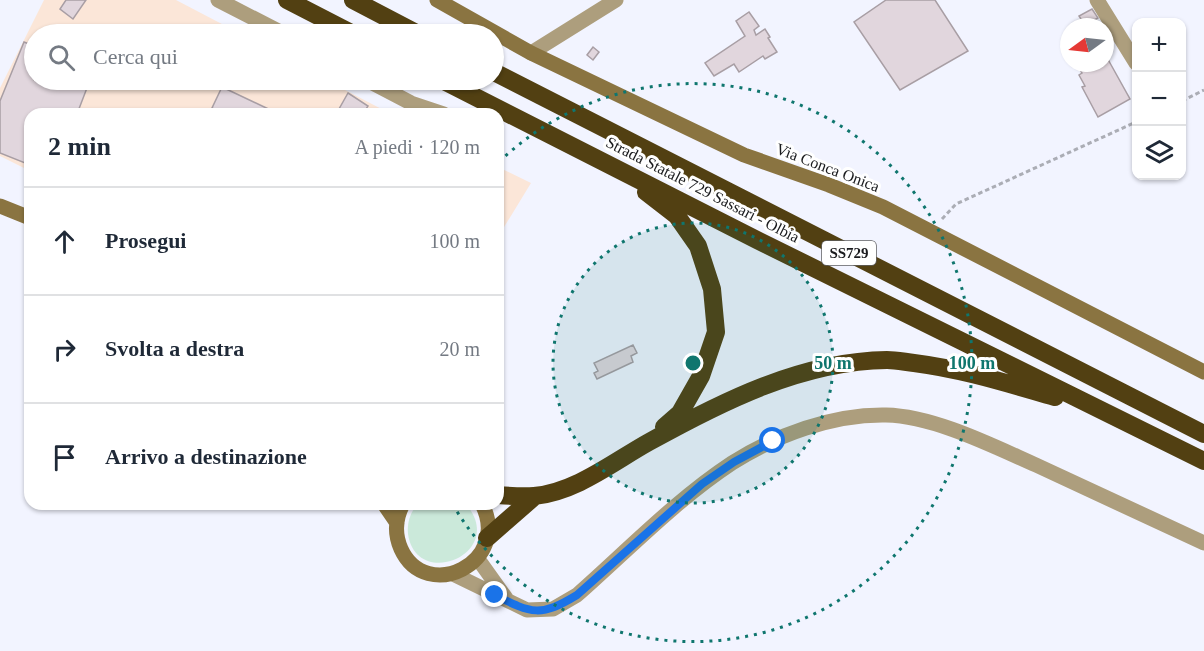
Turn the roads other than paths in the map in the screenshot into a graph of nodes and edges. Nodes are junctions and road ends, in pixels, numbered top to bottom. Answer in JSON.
{"nodes":[{"id":1,"x":218,"y":0,"type":"edge"},
{"id":2,"x":287,"y":0,"type":"edge"},
{"id":3,"x":353,"y":0,"type":"edge"},
{"id":4,"x":437,"y":0,"type":"edge"},
{"id":5,"x":616,"y":0,"type":"edge"},
{"id":6,"x":1097,"y":0,"type":"edge"},
{"id":7,"x":265,"y":24,"type":"edge"},
{"id":8,"x":334,"y":24,"type":"edge"},
{"id":9,"x":399,"y":24,"type":"edge"},
{"id":10,"x":480,"y":24,"type":"edge"},
{"id":11,"x":504,"y":38,"type":"edge"},
{"id":12,"x":531,"y":53,"type":"junction"},
{"id":13,"x":1132,"y":55,"type":"edge"},
{"id":14,"x":504,"y":77,"type":"edge"},
{"id":15,"x":385,"y":90,"type":"edge"},
{"id":16,"x":462,"y":90,"type":"edge"},
{"id":17,"x":424,"y":108,"type":"edge"},
{"id":18,"x":498,"y":108,"type":"edge"},
{"id":19,"x":504,"y":111,"type":"edge"},
{"id":20,"x":609,"y":163,"type":"junction"},
{"id":21,"x":0,"y":206,"type":"edge"},
{"id":22,"x":24,"y":216,"type":"edge"},
{"id":23,"x":1204,"y":372,"type":"edge"},
{"id":24,"x":1095,"y":407,"type":"junction"},
{"id":25,"x":1204,"y":434,"type":"edge"},
{"id":26,"x":648,"y":442,"type":"junction"},
{"id":27,"x":1204,"y":461,"type":"edge"},
{"id":28,"x":504,"y":495,"type":"edge"},
{"id":29,"x":535,"y":496,"type":"junction"},
{"id":30,"x":388,"y":510,"type":"edge"},
{"id":31,"x":400,"y":510,"type":"edge"},
{"id":32,"x":484,"y":510,"type":"edge"},
{"id":33,"x":396,"y":524,"type":"junction"},
{"id":34,"x":487,"y":538,"type":"junction"},
{"id":35,"x":1204,"y":543,"type":"edge"},
{"id":36,"x":478,"y":559,"type":"junction"},
{"id":37,"x":453,"y":574,"type":"junction"},
{"id":38,"x":510,"y":603,"type":"junction"}],
"edges":[{"from":1,"to":7,"type":"street"},
{"from":2,"to":8,"type":"highway"},
{"from":3,"to":9,"type":"highway"},
{"from":4,"to":10,"type":"street","name":"Via Conca Onica"},
{"from":5,"to":12,"type":"street"},
{"from":6,"to":13,"type":"street"},
{"from":11,"to":12,"type":"street","name":"Via Conca Onica"},
{"from":12,"to":23,"type":"street","name":"Via Conca Onica"},
{"from":14,"to":25,"type":"highway","name":"Strada Statale 729 Sassari - Olbia","number":"SS729"},
{"from":15,"to":17,"type":"street"},
{"from":16,"to":18,"type":"highway","name":"Strada Statale 729 Sassari - Olbia","number":"SS729"},
{"from":19,"to":20,"type":"highway","name":"Strada Statale 729 Sassari - Olbia","number":"SS729"},
{"from":20,"to":24,"type":"highway","name":"Strada Statale 729 Sassari - Olbia","number":"SS729"},
{"from":20,"to":26,"type":"highway"},
{"from":21,"to":22,"type":"street"},
{"from":24,"to":26,"type":"highway"},
{"from":24,"to":27,"type":"highway","name":"Strada Statale 729 Sassari - Olbia","number":"SS729"},
{"from":26,"to":29,"type":"highway"},
{"from":28,"to":29,"type":"highway"},
{"from":29,"to":34,"type":"highway"},
{"from":30,"to":33,"type":"street"},
{"from":31,"to":33,"type":"street"},
{"from":32,"to":34,"type":"street"},
{"from":33,"to":37,"type":"street"},
{"from":34,"to":36,"type":"street"},
{"from":35,"to":38,"type":"street"},
{"from":36,"to":37,"type":"street"},
{"from":36,"to":38,"type":"street"},
{"from":37,"to":38,"type":"street"}]}
